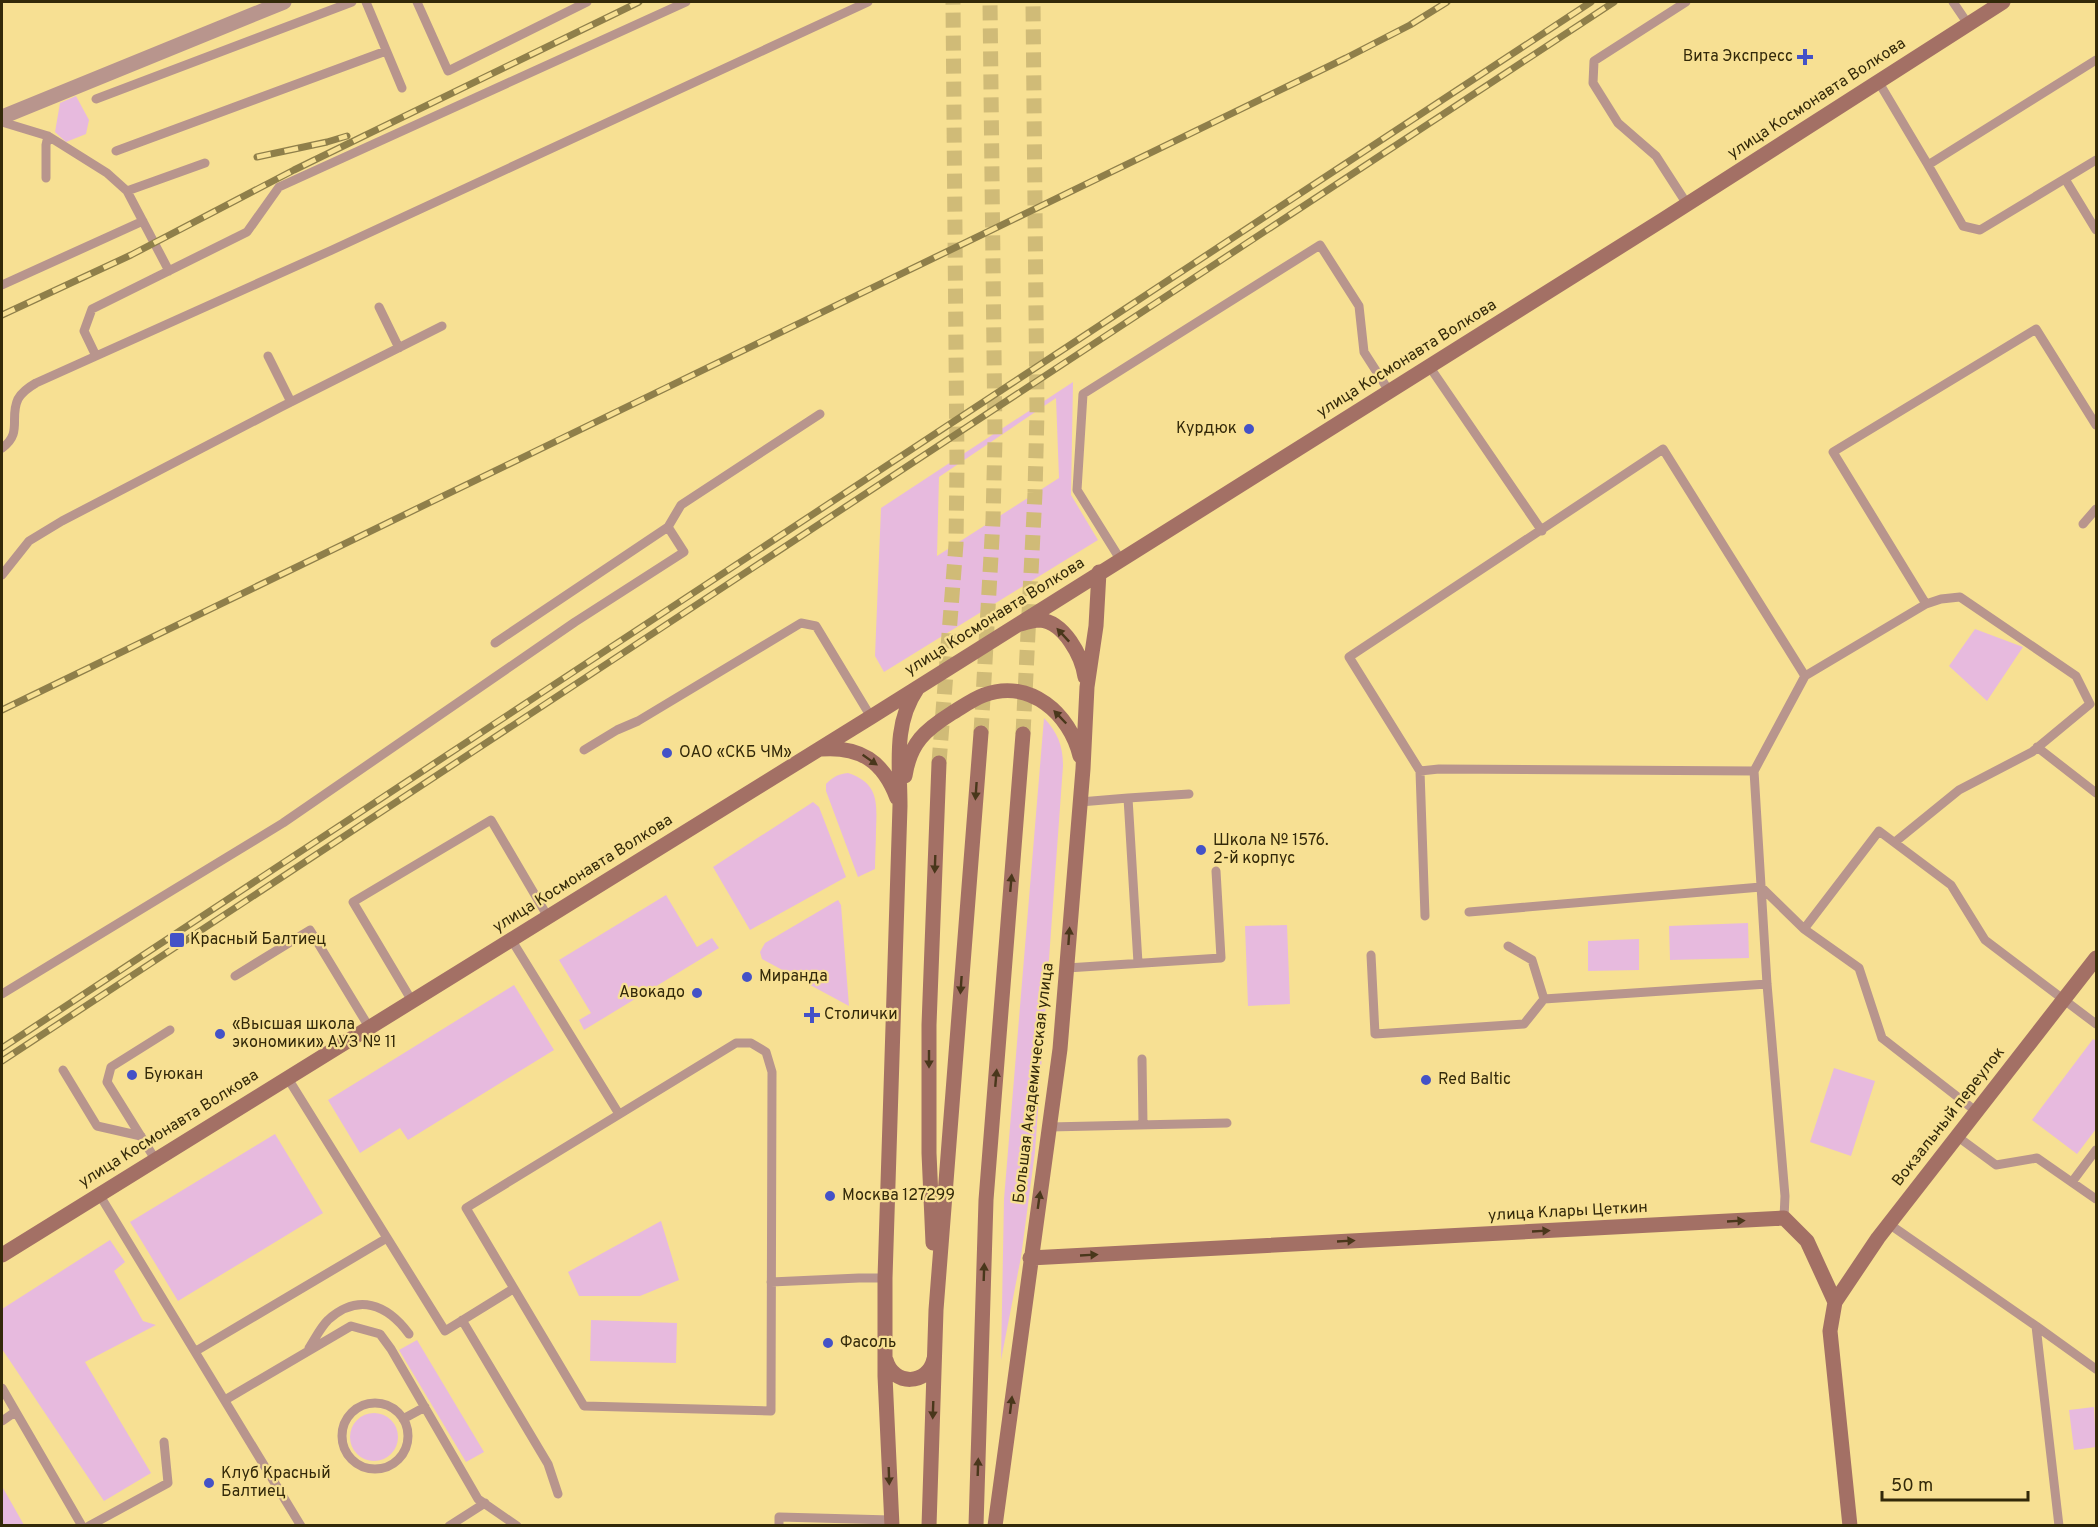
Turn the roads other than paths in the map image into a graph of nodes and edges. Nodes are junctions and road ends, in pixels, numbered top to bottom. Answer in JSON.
{"nodes":[{"id":1,"x":285,"y":2,"type":"edge"},
{"id":2,"x":352,"y":2,"type":"edge"},
{"id":3,"x":366,"y":2,"type":"edge"},
{"id":4,"x":417,"y":2,"type":"edge"},
{"id":5,"x":587,"y":2,"type":"edge"},
{"id":6,"x":686,"y":2,"type":"edge"},
{"id":7,"x":868,"y":2,"type":"edge"},
{"id":8,"x":1686,"y":2,"type":"edge"},
{"id":9,"x":1953,"y":2,"type":"edge"},
{"id":10,"x":1993,"y":4,"type":"edge"},
{"id":11,"x":1968,"y":24,"type":"junction"},
{"id":12,"x":386,"y":51,"type":"junction"},
{"id":13,"x":2097,"y":60,"type":"edge"},
{"id":14,"x":1878,"y":81,"type":"junction"},
{"id":15,"x":402,"y":88,"type":"dead end"},
{"id":16,"x":96,"y":99,"type":"dead end"},
{"id":17,"x":2,"y":119,"type":"edge"},
{"id":18,"x":48,"y":136,"type":"junction"},
{"id":19,"x":116,"y":151,"type":"dead end"},
{"id":20,"x":2097,"y":160,"type":"edge"},
{"id":21,"x":205,"y":163,"type":"dead end"},
{"id":22,"x":1928,"y":165,"type":"junction"},
{"id":23,"x":46,"y":178,"type":"dead end"},
{"id":24,"x":2065,"y":179,"type":"junction"},
{"id":25,"x":127,"y":191,"type":"junction"},
{"id":26,"x":1687,"y":204,"type":"junction"},
{"id":27,"x":143,"y":220,"type":"junction"},
{"id":28,"x":2097,"y":230,"type":"edge"},
{"id":29,"x":170,"y":271,"type":"junction"},
{"id":30,"x":2,"y":285,"type":"edge"},
{"id":31,"x":379,"y":307,"type":"dead end"},
{"id":32,"x":442,"y":326,"type":"dead end"},
{"id":33,"x":399,"y":348,"type":"junction"},
{"id":34,"x":96,"y":356,"type":"junction"},
{"id":35,"x":268,"y":356,"type":"dead end"},
{"id":36,"x":1429,"y":366,"type":"junction"},
{"id":37,"x":1389,"y":391,"type":"junction"},
{"id":38,"x":291,"y":402,"type":"junction"},
{"id":39,"x":820,"y":414,"type":"dead end"},
{"id":40,"x":2097,"y":425,"type":"edge"},
{"id":41,"x":2,"y":448,"type":"edge"},
{"id":42,"x":2097,"y":509,"type":"edge"},
{"id":43,"x":2083,"y":524,"type":"dead end"},
{"id":44,"x":668,"y":527,"type":"junction"},
{"id":45,"x":1542,"y":531,"type":"junction"},
{"id":46,"x":1120,"y":559,"type":"junction"},
{"id":47,"x":1100,"y":572,"type":"junction"},
{"id":48,"x":2,"y":575,"type":"edge"},
{"id":49,"x":1926,"y":604,"type":"junction"},
{"id":50,"x":1010,"y":628,"type":"junction"},
{"id":51,"x":495,"y":643,"type":"dead end"},
{"id":52,"x":1805,"y":676,"type":"junction"},
{"id":53,"x":919,"y":686,"type":"junction"},
{"id":54,"x":1087,"y":687,"type":"junction"},
{"id":55,"x":871,"y":717,"type":"junction"},
{"id":56,"x":981,"y":733,"type":"tunnel mouth"},
{"id":57,"x":1023,"y":734,"type":"tunnel mouth"},
{"id":58,"x":2037,"y":747,"type":"junction"},
{"id":59,"x":584,"y":750,"type":"dead end"},
{"id":60,"x":817,"y":750,"type":"junction"},
{"id":61,"x":939,"y":763,"type":"tunnel mouth"},
{"id":62,"x":1083,"y":769,"type":"junction"},
{"id":63,"x":1420,"y":771,"type":"junction"},
{"id":64,"x":1754,"y":771,"type":"junction"},
{"id":65,"x":2097,"y":793,"type":"edge"},
{"id":66,"x":1189,"y":794,"type":"dead end"},
{"id":67,"x":1128,"y":798,"type":"junction"},
{"id":68,"x":1080,"y":802,"type":"junction"},
{"id":69,"x":900,"y":806,"type":"junction"},
{"id":70,"x":1895,"y":842,"type":"junction"},
{"id":71,"x":1216,"y":871,"type":"dead end"},
{"id":72,"x":1761,"y":886,"type":"junction"},
{"id":73,"x":1469,"y":912,"type":"dead end"},
{"id":74,"x":1425,"y":916,"type":"dead end"},
{"id":75,"x":548,"y":917,"type":"junction"},
{"id":76,"x":1804,"y":929,"type":"junction"},
{"id":77,"x":511,"y":939,"type":"junction"},
{"id":78,"x":1508,"y":946,"type":"dead end"},
{"id":79,"x":1371,"y":955,"type":"dead end"},
{"id":80,"x":2097,"y":958,"type":"edge"},
{"id":81,"x":1138,"y":963,"type":"junction"},
{"id":82,"x":1067,"y":968,"type":"junction"},
{"id":83,"x":235,"y":976,"type":"dead end"},
{"id":84,"x":1767,"y":984,"type":"junction"},
{"id":85,"x":2,"y":994,"type":"edge"},
{"id":86,"x":1544,"y":999,"type":"junction"},
{"id":87,"x":2064,"y":999,"type":"junction"},
{"id":88,"x":412,"y":1001,"type":"junction"},
{"id":89,"x":2097,"y":1024,"type":"edge"},
{"id":90,"x":369,"y":1027,"type":"junction"},
{"id":91,"x":170,"y":1030,"type":"dead end"},
{"id":92,"x":1142,"y":1059,"type":"dead end"},
{"id":93,"x":63,"y":1070,"type":"dead end"},
{"id":94,"x":287,"y":1077,"type":"junction"},
{"id":95,"x":1977,"y":1112,"type":"junction"},
{"id":96,"x":619,"y":1114,"type":"junction"},
{"id":97,"x":1227,"y":1122,"type":"dead end"},
{"id":98,"x":1143,"y":1124,"type":"junction"},
{"id":99,"x":1049,"y":1126,"type":"junction"},
{"id":100,"x":141,"y":1136,"type":"junction"},
{"id":101,"x":1958,"y":1137,"type":"junction"},
{"id":102,"x":2097,"y":1150,"type":"edge"},
{"id":103,"x":155,"y":1159,"type":"junction"},
{"id":104,"x":2072,"y":1182,"type":"junction"},
{"id":105,"x":99,"y":1194,"type":"junction"},
{"id":106,"x":2097,"y":1200,"type":"edge"},
{"id":107,"x":1784,"y":1218,"type":"junction"},
{"id":108,"x":1889,"y":1224,"type":"junction"},
{"id":109,"x":387,"y":1238,"type":"junction"},
{"id":110,"x":2,"y":1255,"type":"edge"},
{"id":111,"x":1030,"y":1257,"type":"junction"},
{"id":112,"x":885,"y":1278,"type":"junction"},
{"id":113,"x":771,"y":1282,"type":"junction"},
{"id":114,"x":513,"y":1289,"type":"junction"},
{"id":115,"x":1835,"y":1302,"type":"junction"},
{"id":116,"x":936,"y":1310,"type":"junction"},
{"id":117,"x":462,"y":1320,"type":"junction"},
{"id":118,"x":2036,"y":1326,"type":"junction"},
{"id":119,"x":409,"y":1334,"type":"dead end"},
{"id":120,"x":308,"y":1350,"type":"junction"},
{"id":121,"x":196,"y":1351,"type":"junction"},
{"id":122,"x":885,"y":1355,"type":"junction"},
{"id":123,"x":935,"y":1356,"type":"junction"},
{"id":124,"x":2097,"y":1369,"type":"edge"},
{"id":125,"x":2,"y":1388,"type":"edge"},
{"id":126,"x":225,"y":1400,"type":"junction"},
{"id":127,"x":425,"y":1407,"type":"junction"},
{"id":128,"x":15,"y":1412,"type":"junction"},
{"id":129,"x":403,"y":1419,"type":"junction"},
{"id":130,"x":2,"y":1421,"type":"edge"},
{"id":131,"x":164,"y":1442,"type":"dead end"},
{"id":132,"x":558,"y":1494,"type":"dead end"},
{"id":133,"x":485,"y":1503,"type":"junction"},
{"id":134,"x":892,"y":1523,"type":"edge"},
{"id":135,"x":82,"y":1526,"type":"edge"},
{"id":136,"x":89,"y":1526,"type":"edge"},
{"id":137,"x":301,"y":1526,"type":"edge"},
{"id":138,"x":449,"y":1526,"type":"edge"},
{"id":139,"x":517,"y":1526,"type":"edge"},
{"id":140,"x":779,"y":1526,"type":"edge"},
{"id":141,"x":929,"y":1526,"type":"edge"},
{"id":142,"x":976,"y":1526,"type":"edge"},
{"id":143,"x":995,"y":1526,"type":"edge"},
{"id":144,"x":1850,"y":1526,"type":"edge"},
{"id":145,"x":2060,"y":1526,"type":"edge"}],
"edges":[{"from":1,"to":17,"type":"street"},
{"from":2,"to":16,"type":"lane"},
{"from":3,"to":12,"type":"lane"},
{"from":4,"to":5,"type":"lane"},
{"from":6,"to":29,"type":"lane"},
{"from":7,"to":34,"type":"lane"},
{"from":8,"to":26,"type":"lane"},
{"from":9,"to":11,"type":"lane"},
{"from":10,"to":11,"type":"main road","name":"улица Космонавта Волкова"},
{"from":11,"to":14,"type":"main road","name":"улица Космонавта Волкова"},
{"from":12,"to":15,"type":"lane"},
{"from":12,"to":19,"type":"lane"},
{"from":13,"to":22,"type":"lane"},
{"from":14,"to":22,"type":"lane"},
{"from":14,"to":26,"type":"main road","name":"улица Космонавта Волкова"},
{"from":17,"to":18,"type":"lane"},
{"from":18,"to":23,"type":"lane"},
{"from":18,"to":25,"type":"lane"},
{"from":20,"to":24,"type":"lane"},
{"from":21,"to":25,"type":"lane"},
{"from":22,"to":24,"type":"lane"},
{"from":24,"to":28,"type":"lane"},
{"from":25,"to":27,"type":"lane"},
{"from":26,"to":36,"type":"main road","name":"улица Космонавта Волкова"},
{"from":27,"to":29,"type":"lane"},
{"from":27,"to":30,"type":"lane"},
{"from":29,"to":34,"type":"lane"},
{"from":31,"to":33,"type":"lane"},
{"from":32,"to":33,"type":"lane"},
{"from":33,"to":38,"type":"lane"},
{"from":34,"to":41,"type":"lane"},
{"from":35,"to":38,"type":"lane"},
{"from":36,"to":37,"type":"main road","name":"улица Космонавта Волкова"},
{"from":36,"to":45,"type":"lane"},
{"from":37,"to":46,"type":"main road","name":"улица Космонавта Волкова"},
{"from":37,"to":46,"type":"lane"},
{"from":38,"to":48,"type":"lane"},
{"from":39,"to":44,"type":"lane"},
{"from":40,"to":49,"type":"lane"},
{"from":42,"to":43,"type":"lane"},
{"from":44,"to":51,"type":"lane"},
{"from":44,"to":85,"type":"lane"},
{"from":45,"to":52,"type":"lane"},
{"from":45,"to":63,"type":"lane"},
{"from":46,"to":47,"type":"main road","name":"улица Космонавта Волкова"},
{"from":47,"to":50,"type":"main road","name":"улица Космонавта Волкова"},
{"from":47,"to":54,"type":"main road","name":"Большая Академическая улица"},
{"from":49,"to":52,"type":"lane"},
{"from":49,"to":58,"type":"lane"},
{"from":50,"to":53,"type":"main road","name":"улица Космонавта Волкова"},
{"from":54,"to":50,"type":"main road","one_way":true},
{"from":52,"to":64,"type":"lane"},
{"from":53,"to":55,"type":"main road","name":"улица Космонавта Волкова"},
{"from":53,"to":69,"type":"main road"},
{"from":54,"to":62,"type":"main road","name":"Большая Академическая улица"},
{"from":55,"to":59,"type":"lane"},
{"from":55,"to":60,"type":"main road","name":"улица Космонавта Волкова"},
{"from":56,"to":116,"type":"main road","one_way":true},
{"from":142,"to":57,"type":"main road","one_way":true},
{"from":58,"to":65,"type":"lane"},
{"from":58,"to":70,"type":"lane"},
{"from":60,"to":69,"type":"main road","one_way":true},
{"from":60,"to":75,"type":"main road","name":"улица Космонавта Волкова"},
{"from":61,"to":116,"type":"main road","one_way":true},
{"from":62,"to":68,"type":"main road","name":"Большая Академическая улица"},
{"from":62,"to":69,"type":"main road","one_way":true},
{"from":63,"to":64,"type":"lane"},
{"from":63,"to":74,"type":"lane"},
{"from":64,"to":72,"type":"lane"},
{"from":66,"to":67,"type":"lane"},
{"from":67,"to":68,"type":"lane"},
{"from":67,"to":81,"type":"lane"},
{"from":82,"to":68,"type":"main road","name":"Большая Академическая улица","one_way":true},
{"from":69,"to":112,"type":"main road"},
{"from":70,"to":76,"type":"lane"},
{"from":70,"to":87,"type":"lane"},
{"from":71,"to":81,"type":"lane"},
{"from":72,"to":73,"type":"lane"},
{"from":72,"to":76,"type":"lane"},
{"from":72,"to":84,"type":"lane"},
{"from":75,"to":77,"type":"main road","name":"улица Космонавта Волкова"},
{"from":75,"to":88,"type":"lane"},
{"from":76,"to":95,"type":"lane"},
{"from":77,"to":88,"type":"main road","name":"улица Космонавта Волкова"},
{"from":77,"to":96,"type":"lane"},
{"from":78,"to":86,"type":"lane"},
{"from":79,"to":86,"type":"lane"},
{"from":80,"to":87,"type":"main road","name":"Вокзальный переулок"},
{"from":81,"to":82,"type":"lane"},
{"from":82,"to":99,"type":"main road","name":"Большая Академическая улица"},
{"from":83,"to":90,"type":"lane"},
{"from":84,"to":86,"type":"lane"},
{"from":84,"to":107,"type":"lane"},
{"from":87,"to":89,"type":"lane"},
{"from":87,"to":95,"type":"main road","name":"Вокзальный переулок"},
{"from":88,"to":90,"type":"main road","name":"улица Космонавта Волкова"},
{"from":90,"to":94,"type":"main road","name":"улица Космонавта Волкова"},
{"from":91,"to":100,"type":"lane"},
{"from":92,"to":98,"type":"lane"},
{"from":93,"to":100,"type":"lane"},
{"from":94,"to":103,"type":"main road","name":"улица Космонавта Волкова"},
{"from":94,"to":109,"type":"lane"},
{"from":95,"to":101,"type":"main road","name":"Вокзальный переулок"},
{"from":96,"to":113,"type":"lane"},
{"from":96,"to":114,"type":"lane"},
{"from":97,"to":98,"type":"lane"},
{"from":98,"to":99,"type":"lane"},
{"from":111,"to":99,"type":"main road","name":"Большая Академическая улица","one_way":true},
{"from":100,"to":103,"type":"lane"},
{"from":101,"to":104,"type":"lane"},
{"from":101,"to":108,"type":"main road","name":"Вокзальный переулок"},
{"from":102,"to":104,"type":"lane"},
{"from":103,"to":105,"type":"main road","name":"улица Космонавта Волкова"},
{"from":104,"to":106,"type":"lane"},
{"from":105,"to":110,"type":"main road","name":"улица Космонавта Волкова"},
{"from":105,"to":121,"type":"lane"},
{"from":111,"to":107,"type":"main road","name":"улица Клары Цеткин","one_way":true},
{"from":107,"to":115,"type":"main road"},
{"from":108,"to":115,"type":"main road","name":"Вокзальный переулок"},
{"from":108,"to":118,"type":"lane"},
{"from":109,"to":117,"type":"lane"},
{"from":109,"to":121,"type":"lane"},
{"from":143,"to":111,"type":"main road","name":"Большая Академическая улица","one_way":true},
{"from":112,"to":113,"type":"lane"},
{"from":112,"to":122,"type":"main road"},
{"from":113,"to":114,"type":"lane"},
{"from":114,"to":117,"type":"lane"},
{"from":115,"to":144,"type":"main road"},
{"from":116,"to":123,"type":"main road"},
{"from":117,"to":132,"type":"lane"},
{"from":118,"to":124,"type":"lane"},
{"from":118,"to":145,"type":"lane"},
{"from":119,"to":120,"type":"lane"},
{"from":120,"to":126,"type":"lane"},
{"from":120,"to":127,"type":"lane"},
{"from":121,"to":126,"type":"lane"},
{"from":122,"to":123,"type":"main road"},
{"from":122,"to":134,"type":"main road","one_way":true},
{"from":123,"to":141,"type":"main road","one_way":true},
{"from":125,"to":128,"type":"lane"},
{"from":126,"to":137,"type":"lane"},
{"from":127,"to":129,"type":"lane"},
{"from":127,"to":133,"type":"lane"},
{"from":128,"to":130,"type":"lane"},
{"from":128,"to":135,"type":"lane"},
{"from":129,"to":129,"type":"lane"},
{"from":131,"to":136,"type":"lane"},
{"from":133,"to":138,"type":"lane"},
{"from":133,"to":139,"type":"lane"},
{"from":134,"to":140,"type":"lane"}]}
